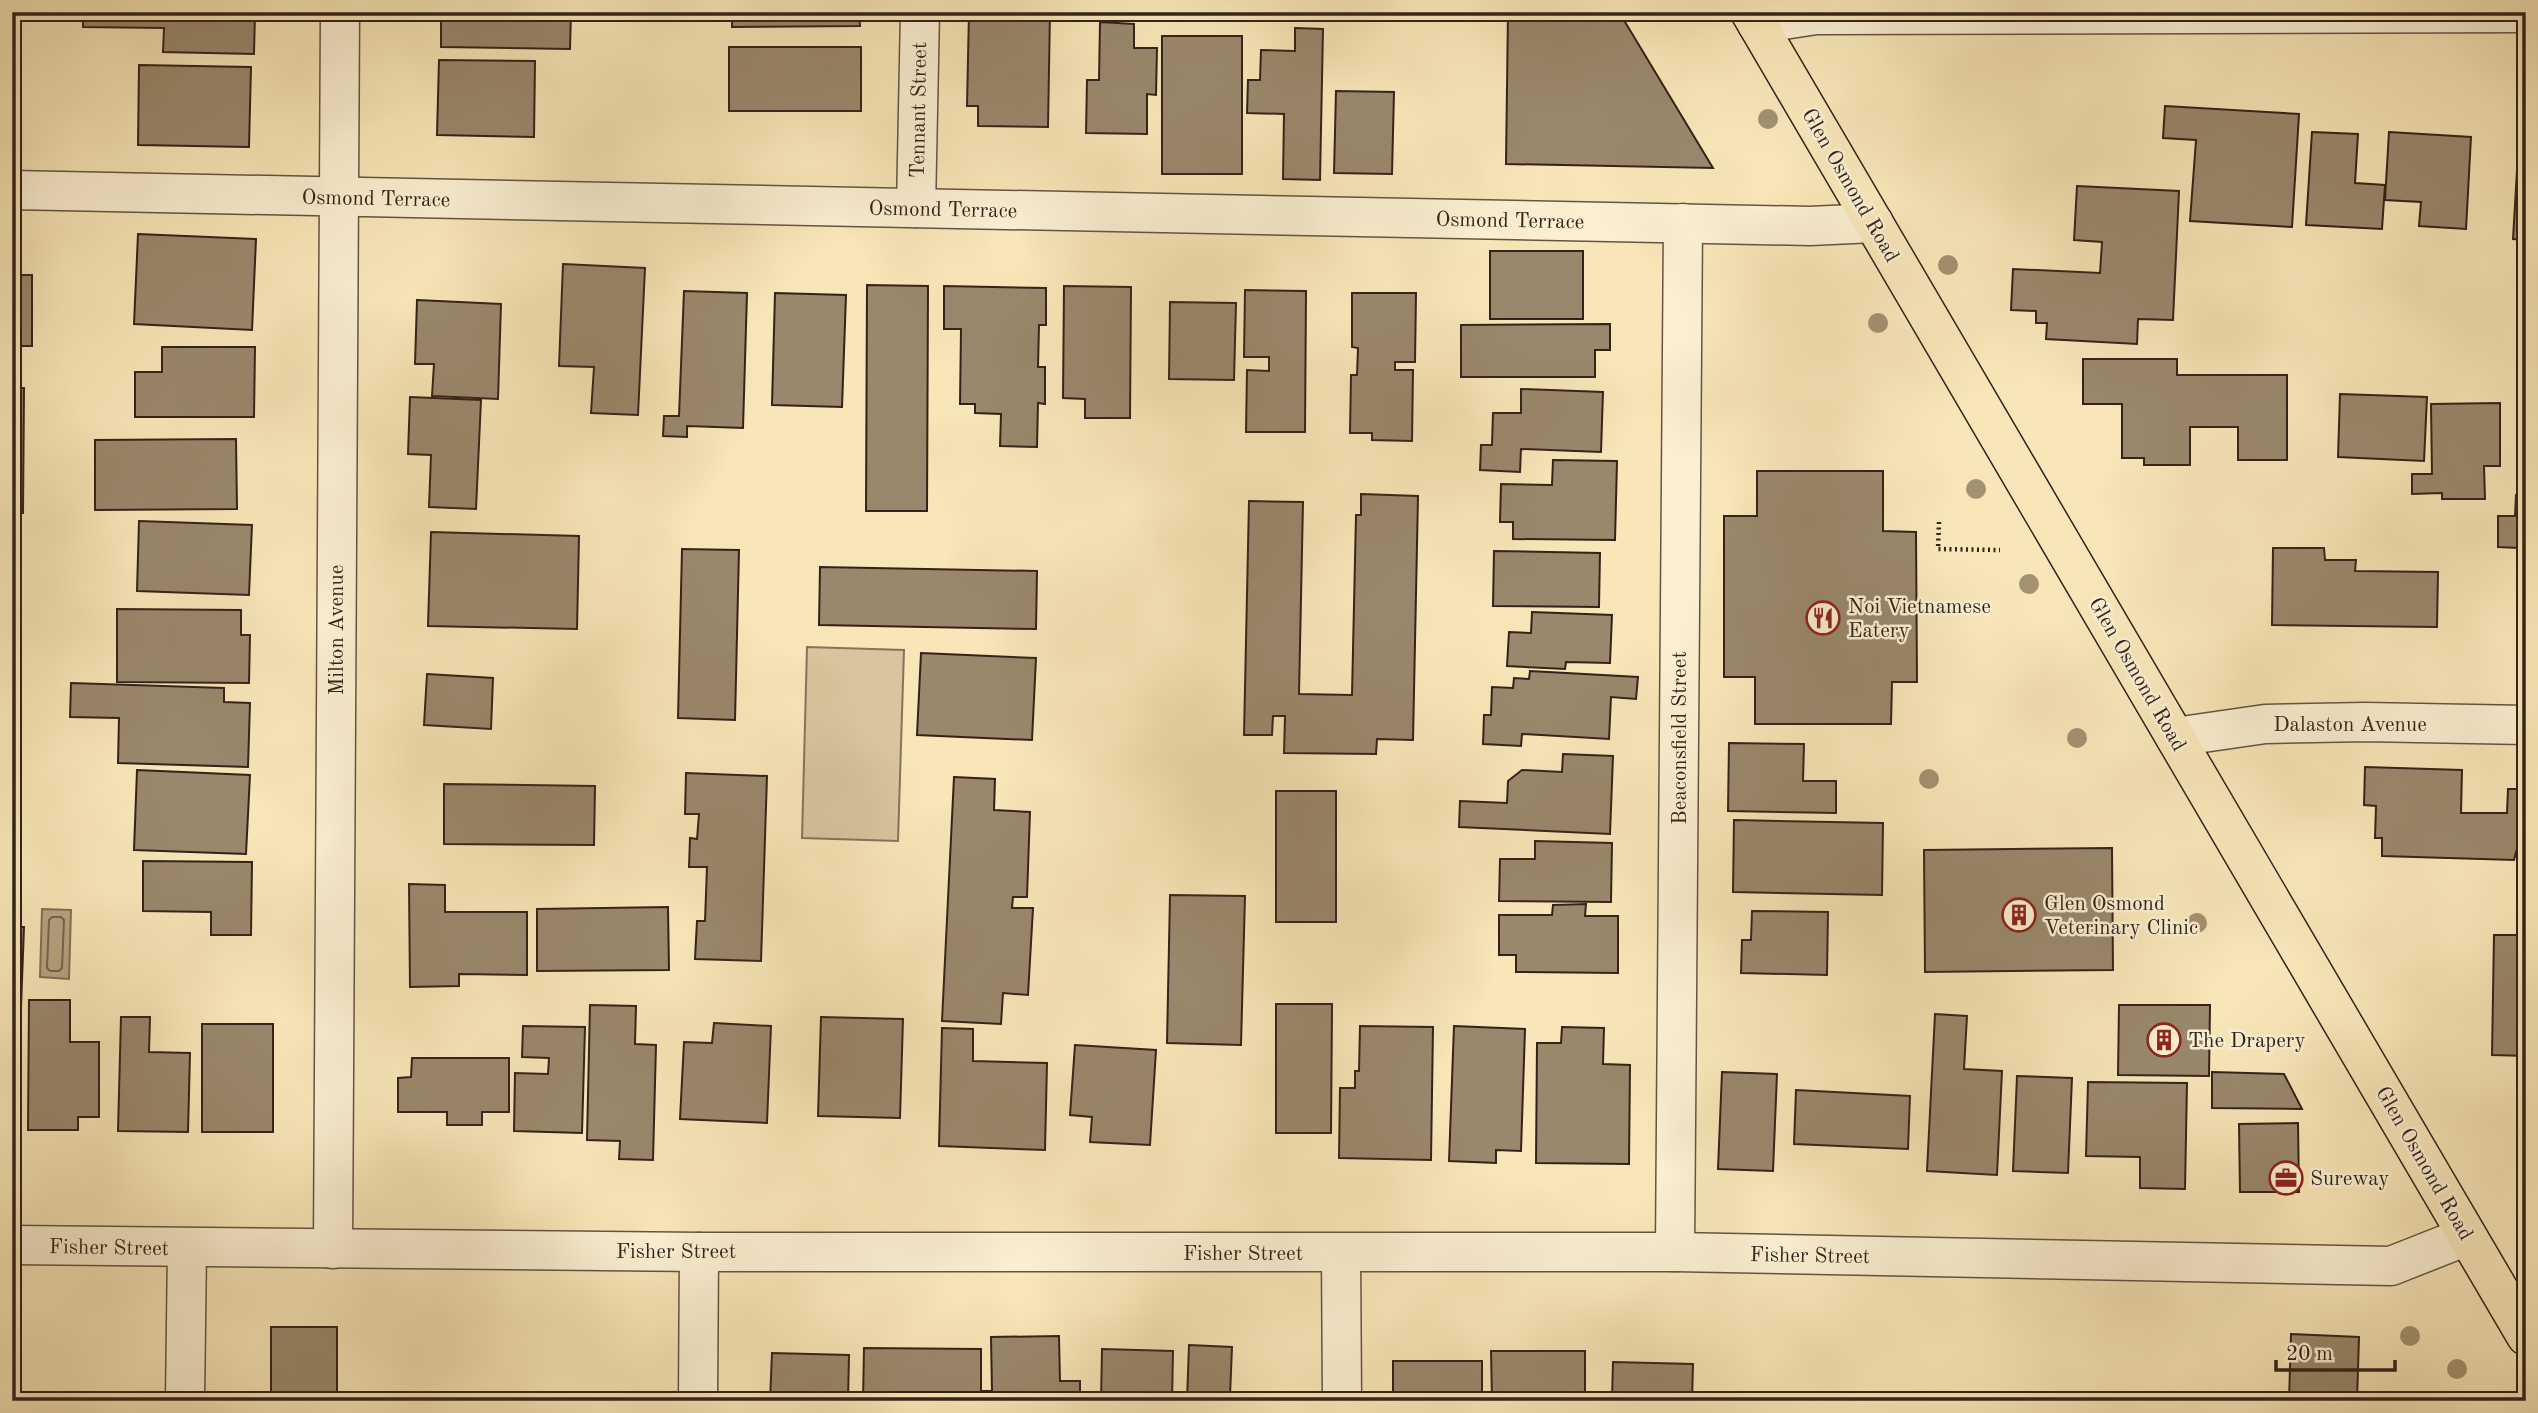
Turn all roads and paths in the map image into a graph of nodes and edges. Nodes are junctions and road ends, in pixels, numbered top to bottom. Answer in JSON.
{"nodes":[{"id":1,"x":340,"y":12,"type":"edge"},
{"id":2,"x":920,"y":12,"type":"edge"},
{"id":3,"x":2526,"y":13,"type":"edge"},
{"id":4,"x":1754,"y":18,"type":"edge"},
{"id":5,"x":12,"y":190,"type":"edge"},
{"id":6,"x":338,"y":198,"type":"junction"},
{"id":7,"x":916,"y":208,"type":"junction"},
{"id":8,"x":1683,"y":223,"type":"junction"},
{"id":9,"x":1874,"y":223,"type":"junction"},
{"id":10,"x":1939,"y":522,"type":"dead end"},
{"id":11,"x":2000,"y":550,"type":"dead end"},
{"id":12,"x":2526,"y":725,"type":"edge"},
{"id":13,"x":2175,"y":737,"type":"junction"},
{"id":14,"x":2467,"y":1236,"type":"junction"},
{"id":15,"x":12,"y":1245,"type":"edge"},
{"id":16,"x":187,"y":1248,"type":"junction"},
{"id":17,"x":333,"y":1248,"type":"junction"},
{"id":18,"x":699,"y":1252,"type":"junction"},
{"id":19,"x":1675,"y":1252,"type":"junction"},
{"id":20,"x":1342,"y":1253,"type":"junction"},
{"id":21,"x":2526,"y":1336,"type":"edge"},
{"id":22,"x":185,"y":1401,"type":"edge"},
{"id":23,"x":698,"y":1401,"type":"edge"},
{"id":24,"x":1342,"y":1401,"type":"edge"}],
"edges":[{"from":1,"to":6,"type":"street","name":"Milton Avenue"},
{"from":2,"to":7,"type":"street","name":"Tennant Street"},
{"from":3,"to":4,"type":"street"},
{"from":4,"to":9,"type":"highway","name":"Glen Osmond Road"},
{"from":5,"to":6,"type":"street","name":"Osmond Terrace"},
{"from":6,"to":7,"type":"street","name":"Osmond Terrace"},
{"from":6,"to":17,"type":"street","name":"Milton Avenue"},
{"from":7,"to":8,"type":"street","name":"Osmond Terrace"},
{"from":8,"to":9,"type":"street","name":"Osmond Terrace"},
{"from":8,"to":19,"type":"street","name":"Beaconsfield Street"},
{"from":9,"to":13,"type":"highway","name":"Glen Osmond Road"},
{"from":10,"to":11,"type":"path"},
{"from":12,"to":13,"type":"street","name":"Dalaston Avenue"},
{"from":13,"to":14,"type":"highway","name":"Glen Osmond Road"},
{"from":14,"to":19,"type":"street","name":"Fisher Street"},
{"from":14,"to":21,"type":"highway","name":"Glen Osmond Road"},
{"from":15,"to":16,"type":"street","name":"Fisher Street"},
{"from":16,"to":17,"type":"street","name":"Fisher Street"},
{"from":16,"to":22,"type":"street"},
{"from":17,"to":18,"type":"street","name":"Fisher Street"},
{"from":18,"to":20,"type":"street","name":"Fisher Street"},
{"from":18,"to":23,"type":"street"},
{"from":19,"to":20,"type":"street","name":"Fisher Street"},
{"from":20,"to":24,"type":"street"}]}
